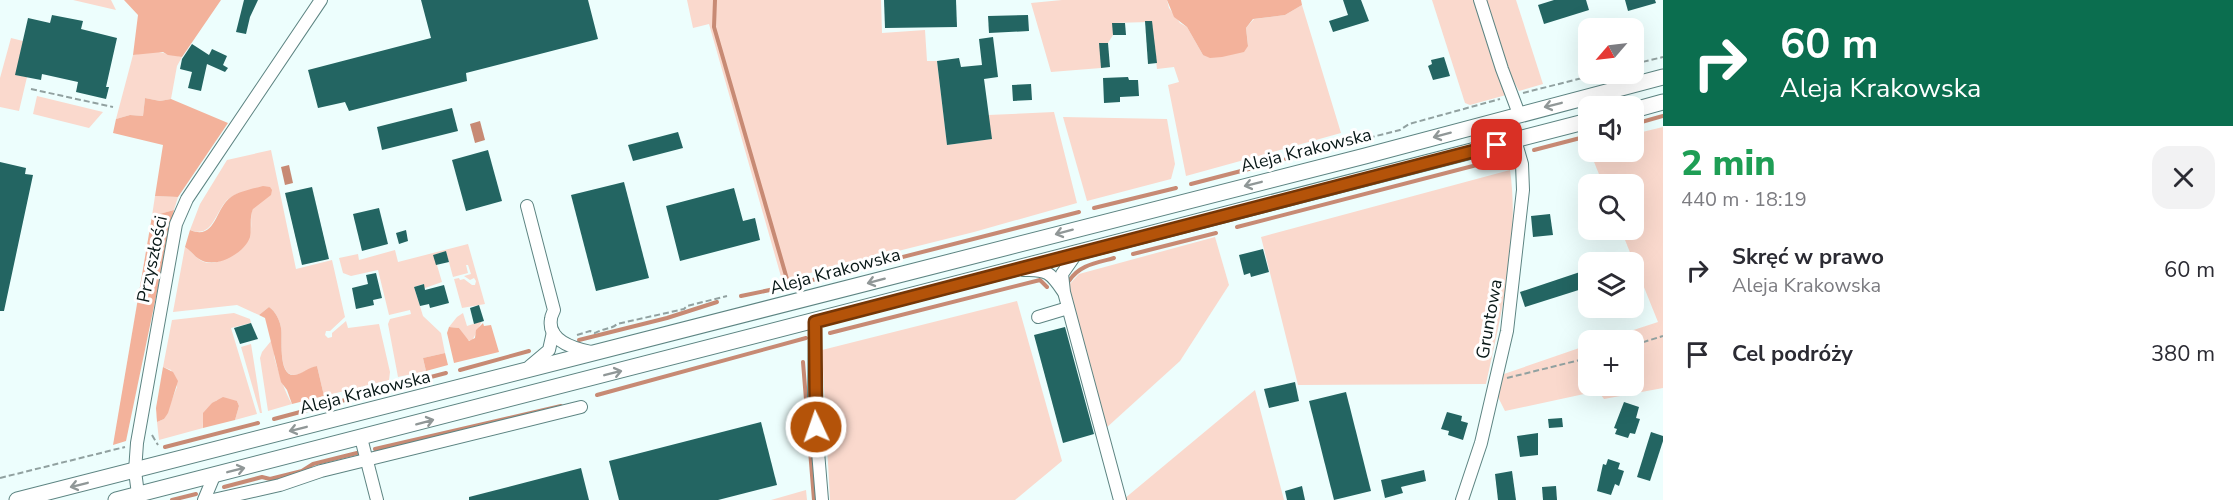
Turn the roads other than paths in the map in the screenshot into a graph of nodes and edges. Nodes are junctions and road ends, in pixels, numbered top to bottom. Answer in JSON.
{"nodes":[{"id":1,"x":321,"y":0,"type":"edge"},
{"id":2,"x":1480,"y":0,"type":"edge"},
{"id":3,"x":1663,"y":78,"type":"edge"},
{"id":4,"x":1663,"y":102,"type":"edge"},
{"id":5,"x":1644,"y":107,"type":"edge"},
{"id":6,"x":1519,"y":114,"type":"junction"},
{"id":7,"x":1578,"y":124,"type":"edge"},
{"id":8,"x":1515,"y":140,"type":"junction"},
{"id":9,"x":527,"y":206,"type":"dead end"},
{"id":10,"x":1076,"y":254,"type":"junction"},
{"id":11,"x":1009,"y":271,"type":"junction"},
{"id":12,"x":1064,"y":292,"type":"junction"},
{"id":13,"x":1068,"y":309,"type":"junction"},
{"id":14,"x":1038,"y":317,"type":"dead end"},
{"id":15,"x":815,"y":322,"type":"junction"},
{"id":16,"x":553,"y":332,"type":"junction"},
{"id":17,"x":595,"y":353,"type":"junction"},
{"id":18,"x":523,"y":371,"type":"junction"},
{"id":19,"x":581,"y":407,"type":"dead end"},
{"id":20,"x":361,"y":438,"type":"junction"},
{"id":21,"x":367,"y":461,"type":"junction"},
{"id":22,"x":135,"y":471,"type":"junction"},
{"id":23,"x":214,"y":476,"type":"junction"},
{"id":24,"x":138,"y":494,"type":"junction"},
{"id":25,"x":17,"y":500,"type":"edge"},
{"id":26,"x":116,"y":500,"type":"edge"},
{"id":27,"x":204,"y":500,"type":"edge"},
{"id":28,"x":213,"y":500,"type":"edge"},
{"id":29,"x":377,"y":500,"type":"edge"},
{"id":30,"x":822,"y":500,"type":"edge"},
{"id":31,"x":1120,"y":500,"type":"edge"},
{"id":32,"x":1462,"y":500,"type":"edge"}],
"edges":[{"from":1,"to":22,"type":"street","name":"Przyszłości"},
{"from":2,"to":6,"type":"street"},
{"from":3,"to":6,"type":"main road","name":"Aleja Krakowska","one_way":true},
{"from":4,"to":5,"type":"main road"},
{"from":6,"to":17,"type":"main road","name":"Aleja Krakowska","one_way":true},
{"from":7,"to":8,"type":"main road"},
{"from":8,"to":10,"type":"main road"},
{"from":8,"to":32,"type":"street","name":"Gruntowa"},
{"from":9,"to":16,"type":"street"},
{"from":10,"to":11,"type":"main road"},
{"from":10,"to":12,"type":"street"},
{"from":11,"to":12,"type":"street"},
{"from":11,"to":15,"type":"main road"},
{"from":12,"to":13,"type":"street"},
{"from":13,"to":14,"type":"street"},
{"from":13,"to":31,"type":"street"},
{"from":20,"to":15,"type":"main road","one_way":true},
{"from":15,"to":30,"type":"street"},
{"from":16,"to":17,"type":"street"},
{"from":16,"to":18,"type":"street"},
{"from":17,"to":18,"type":"main road","name":"Aleja Krakowska"},
{"from":18,"to":22,"type":"main road","name":"Aleja Krakowska","one_way":true},
{"from":19,"to":21,"type":"street"},
{"from":20,"to":21,"type":"street"},
{"from":23,"to":20,"type":"main road","one_way":true},
{"from":21,"to":28,"type":"street"},
{"from":21,"to":29,"type":"street"},
{"from":22,"to":24,"type":"street","name":"Przyszłości"},
{"from":22,"to":25,"type":"main road","name":"Aleja Krakowska","one_way":true},
{"from":23,"to":24,"type":"main road"},
{"from":23,"to":27,"type":"street"},
{"from":24,"to":26,"type":"main road"}]}
